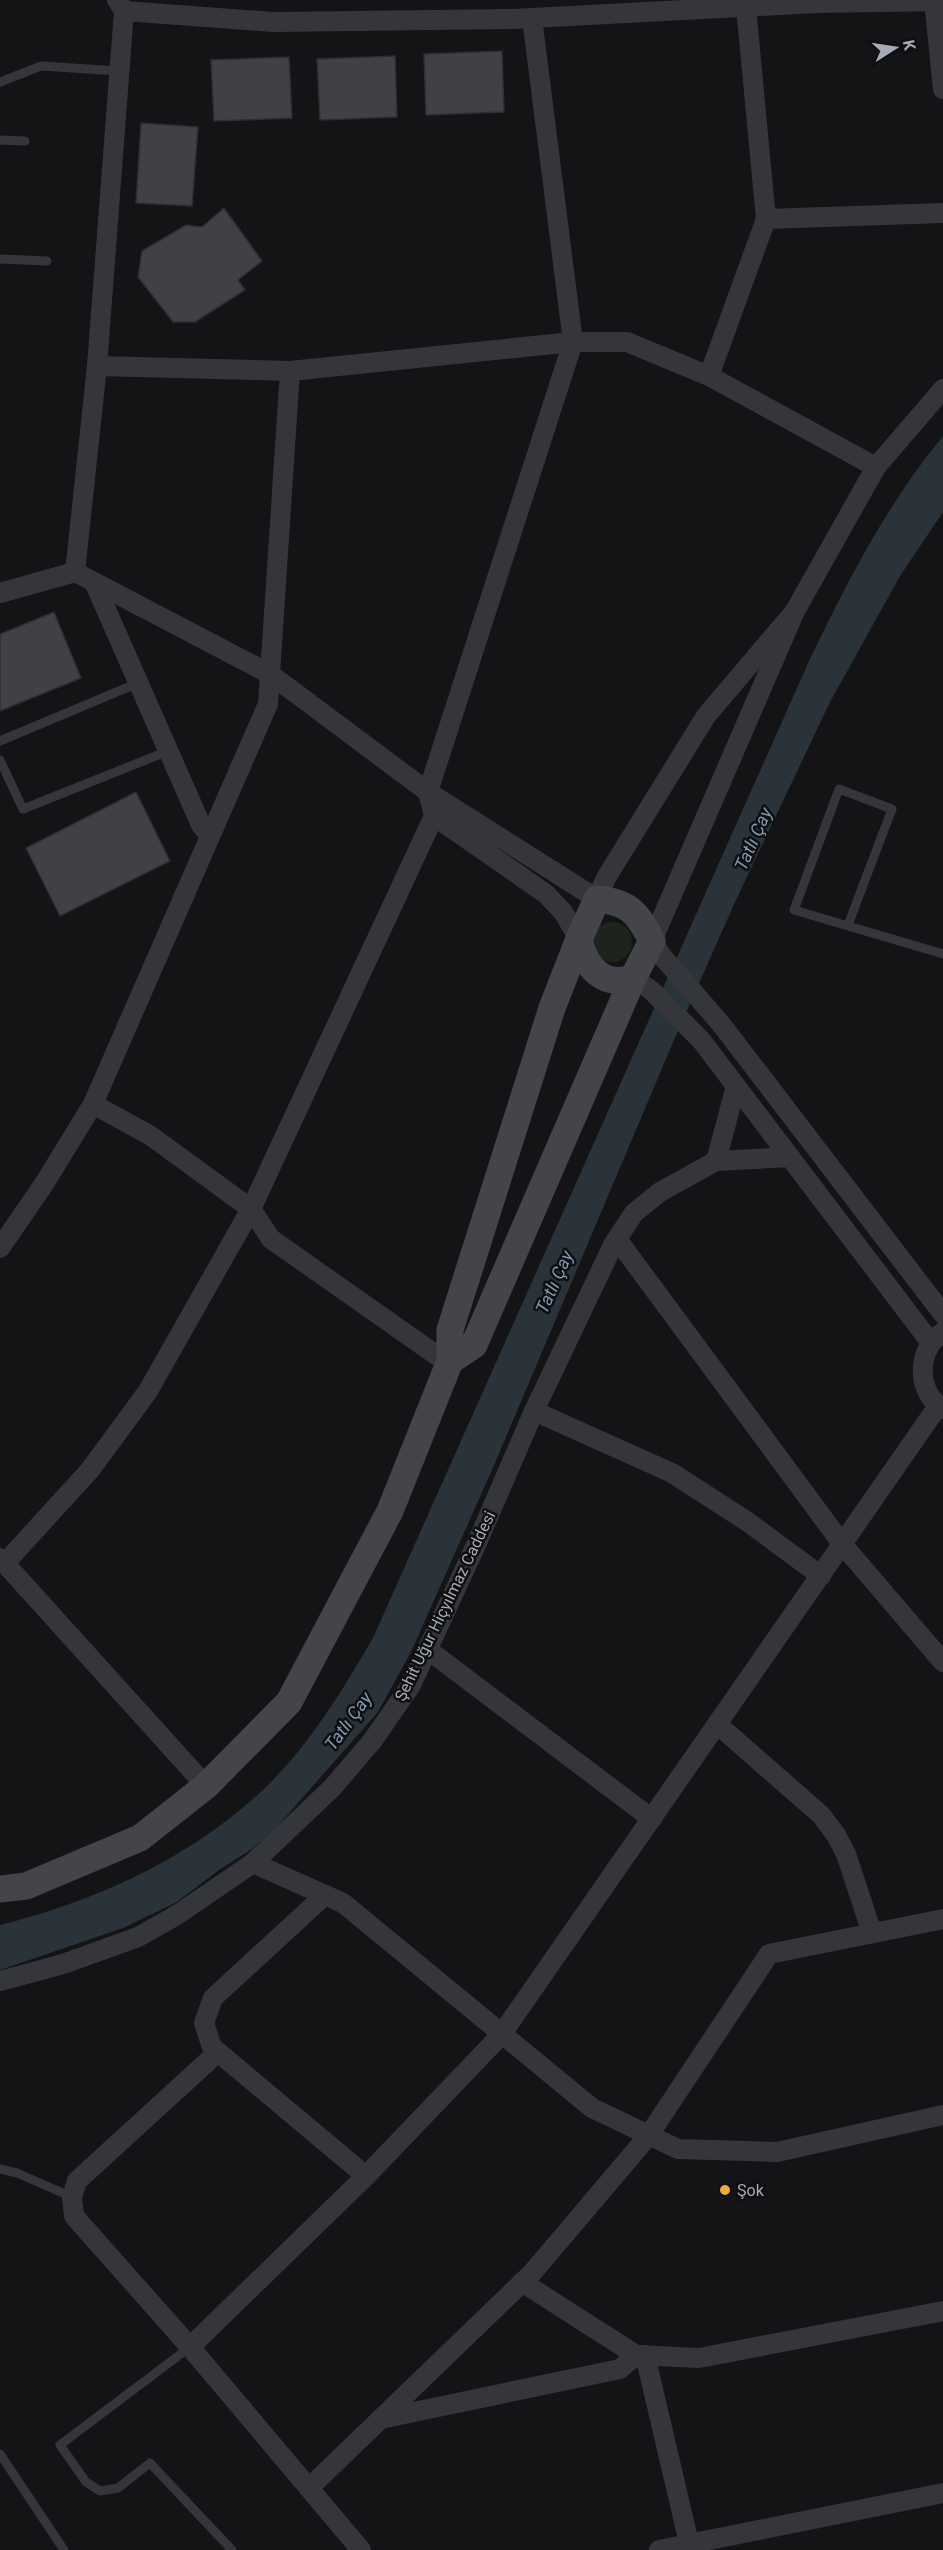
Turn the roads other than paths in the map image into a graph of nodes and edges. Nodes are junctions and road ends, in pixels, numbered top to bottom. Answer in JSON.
{"nodes":[{"id":1,"x":871,"y":1,"type":"edge"},
{"id":2,"x":938,"y":1,"type":"edge"},
{"id":3,"x":721,"y":4,"type":"edge"},
{"id":4,"x":120,"y":5,"type":"edge"},
{"id":5,"x":746,"y":7,"type":"junction"},
{"id":6,"x":565,"y":8,"type":"edge"},
{"id":7,"x":532,"y":18,"type":"junction"},
{"id":8,"x":119,"y":71,"type":"junction"},
{"id":9,"x":0,"y":82,"type":"edge"},
{"id":10,"x":943,"y":89,"type":"edge"},
{"id":11,"x":0,"y":140,"type":"edge"},
{"id":12,"x":25,"y":141,"type":"dead end"},
{"id":13,"x":943,"y":213,"type":"edge"},
{"id":14,"x":766,"y":219,"type":"junction"},
{"id":15,"x":0,"y":259,"type":"edge"},
{"id":16,"x":47,"y":261,"type":"dead end"},
{"id":17,"x":573,"y":342,"type":"junction"},
{"id":18,"x":97,"y":366,"type":"junction"},
{"id":19,"x":290,"y":371,"type":"junction"},
{"id":20,"x":709,"y":376,"type":"junction"},
{"id":21,"x":943,"y":389,"type":"edge"},
{"id":22,"x":876,"y":466,"type":"junction"},
{"id":23,"x":75,"y":572,"type":"junction"},
{"id":24,"x":94,"y":582,"type":"junction"},
{"id":25,"x":0,"y":594,"type":"edge"},
{"id":26,"x":795,"y":611,"type":"junction"},
{"id":27,"x":270,"y":674,"type":"junction"},
{"id":28,"x":138,"y":683,"type":"junction"},
{"id":29,"x":0,"y":741,"type":"edge"},
{"id":30,"x":168,"y":751,"type":"junction"},
{"id":31,"x":0,"y":760,"type":"edge"},
{"id":32,"x":428,"y":792,"type":"junction"},
{"id":33,"x":435,"y":816,"type":"junction"},
{"id":34,"x":210,"y":836,"type":"junction"},
{"id":35,"x":597,"y":899,"type":"junction"},
{"id":36,"x":848,"y":925,"type":"junction"},
{"id":37,"x":579,"y":939,"type":"junction"},
{"id":38,"x":656,"y":948,"type":"junction"},
{"id":39,"x":943,"y":954,"type":"edge"},
{"id":40,"x":639,"y":983,"type":"junction"},
{"id":41,"x":736,"y":1086,"type":"junction"},
{"id":42,"x":93,"y":1104,"type":"junction"},
{"id":43,"x":790,"y":1157,"type":"junction"},
{"id":44,"x":716,"y":1161,"type":"junction"},
{"id":45,"x":251,"y":1209,"type":"junction"},
{"id":46,"x":617,"y":1239,"type":"junction"},
{"id":47,"x":0,"y":1248,"type":"edge"},
{"id":48,"x":943,"y":1314,"type":"edge"},
{"id":49,"x":937,"y":1337,"type":"edge"},
{"id":50,"x":450,"y":1363,"type":"junction"},
{"id":51,"x":940,"y":1408,"type":"edge"},
{"id":52,"x":534,"y":1411,"type":"junction"},
{"id":53,"x":843,"y":1545,"type":"junction"},
{"id":54,"x":2,"y":1561,"type":"edge"},
{"id":55,"x":821,"y":1576,"type":"junction"},
{"id":56,"x":427,"y":1649,"type":"junction"},
{"id":57,"x":943,"y":1662,"type":"edge"},
{"id":58,"x":717,"y":1724,"type":"junction"},
{"id":59,"x":206,"y":1786,"type":"junction"},
{"id":60,"x":651,"y":1819,"type":"junction"},
{"id":61,"x":253,"y":1863,"type":"junction"},
{"id":62,"x":0,"y":1889,"type":"edge"},
{"id":63,"x":325,"y":1895,"type":"junction"},
{"id":64,"x":943,"y":1919,"type":"edge"},
{"id":65,"x":872,"y":1933,"type":"junction"},
{"id":66,"x":0,"y":1981,"type":"edge"},
{"id":67,"x":501,"y":2035,"type":"junction"},
{"id":68,"x":218,"y":2052,"type":"junction"},
{"id":69,"x":943,"y":2115,"type":"edge"},
{"id":70,"x":649,"y":2135,"type":"junction"},
{"id":71,"x":0,"y":2169,"type":"edge"},
{"id":72,"x":366,"y":2176,"type":"junction"},
{"id":73,"x":72,"y":2197,"type":"junction"},
{"id":74,"x":522,"y":2282,"type":"junction"},
{"id":75,"x":943,"y":2311,"type":"edge"},
{"id":76,"x":190,"y":2347,"type":"junction"},
{"id":77,"x":640,"y":2355,"type":"junction"},
{"id":78,"x":380,"y":2420,"type":"junction"},
{"id":79,"x":0,"y":2454,"type":"edge"},
{"id":80,"x":309,"y":2488,"type":"junction"},
{"id":81,"x":943,"y":2493,"type":"edge"},
{"id":82,"x":689,"y":2543,"type":"junction"},
{"id":83,"x":353,"y":2547,"type":"edge"},
{"id":84,"x":64,"y":2550,"type":"edge"},
{"id":85,"x":232,"y":2550,"type":"edge"},
{"id":86,"x":659,"y":2550,"type":"edge"}],
"edges":[{"from":1,"to":2,"type":"street"},
{"from":1,"to":5,"type":"street"},
{"from":2,"to":10,"type":"street"},
{"from":3,"to":5,"type":"street"},
{"from":3,"to":6,"type":"street"},
{"from":4,"to":7,"type":"street"},
{"from":4,"to":8,"type":"street"},
{"from":5,"to":14,"type":"street"},
{"from":6,"to":7,"type":"street"},
{"from":7,"to":17,"type":"street"},
{"from":8,"to":9,"type":"lane"},
{"from":8,"to":18,"type":"street"},
{"from":11,"to":12,"type":"lane"},
{"from":13,"to":14,"type":"street"},
{"from":14,"to":20,"type":"street"},
{"from":15,"to":16,"type":"lane"},
{"from":17,"to":19,"type":"street"},
{"from":17,"to":20,"type":"street"},
{"from":17,"to":32,"type":"street"},
{"from":18,"to":19,"type":"street"},
{"from":18,"to":23,"type":"street"},
{"from":19,"to":27,"type":"street"},
{"from":20,"to":22,"type":"street"},
{"from":21,"to":22,"type":"street"},
{"from":22,"to":26,"type":"street"},
{"from":23,"to":24,"type":"street"},
{"from":23,"to":25,"type":"street"},
{"from":24,"to":27,"type":"street"},
{"from":24,"to":28,"type":"street"},
{"from":26,"to":35,"type":"street"},
{"from":26,"to":38,"type":"street"},
{"from":27,"to":32,"type":"street"},
{"from":27,"to":34,"type":"street"},
{"from":28,"to":29,"type":"lane"},
{"from":28,"to":30,"type":"street"},
{"from":30,"to":31,"type":"lane"},
{"from":30,"to":34,"type":"street"},
{"from":32,"to":33,"type":"street"},
{"from":32,"to":35,"type":"street"},
{"from":33,"to":37,"type":"street"},
{"from":33,"to":45,"type":"street"},
{"from":34,"to":42,"type":"street"},
{"from":35,"to":37,"type":"street"},
{"from":35,"to":38,"type":"street"},
{"from":36,"to":36,"type":"lane"},
{"from":36,"to":39,"type":"lane"},
{"from":37,"to":40,"type":"street"},
{"from":37,"to":50,"type":"street"},
{"from":38,"to":40,"type":"street"},
{"from":38,"to":48,"type":"street"},
{"from":40,"to":41,"type":"street"},
{"from":40,"to":50,"type":"street"},
{"from":41,"to":43,"type":"street"},
{"from":41,"to":44,"type":"street"},
{"from":42,"to":45,"type":"street"},
{"from":42,"to":47,"type":"street"},
{"from":43,"to":44,"type":"street"},
{"from":43,"to":49,"type":"street"},
{"from":44,"to":46,"type":"street","name":"Şehit Uğur Hiçyılmaz Caddesi"},
{"from":45,"to":50,"type":"street"},
{"from":45,"to":54,"type":"street"},
{"from":46,"to":52,"type":"street","name":"Şehit Uğur Hiçyılmaz Caddesi"},
{"from":46,"to":53,"type":"street"},
{"from":49,"to":51,"type":"street"},
{"from":50,"to":59,"type":"street"},
{"from":51,"to":53,"type":"street"},
{"from":52,"to":55,"type":"street"},
{"from":52,"to":56,"type":"street","name":"Şehit Uğur Hiçyılmaz Caddesi"},
{"from":53,"to":55,"type":"street"},
{"from":53,"to":57,"type":"street"},
{"from":54,"to":59,"type":"street"},
{"from":55,"to":58,"type":"street"},
{"from":56,"to":60,"type":"street"},
{"from":56,"to":61,"type":"street","name":"Şehit Uğur Hiçyılmaz Caddesi"},
{"from":58,"to":60,"type":"street"},
{"from":58,"to":65,"type":"street"},
{"from":59,"to":62,"type":"street"},
{"from":60,"to":67,"type":"street"},
{"from":61,"to":63,"type":"street"},
{"from":61,"to":66,"type":"street","name":"Şehit Uğur Hiçyılmaz Caddesi"},
{"from":63,"to":67,"type":"street"},
{"from":63,"to":68,"type":"street"},
{"from":64,"to":65,"type":"street"},
{"from":65,"to":70,"type":"street"},
{"from":67,"to":70,"type":"street"},
{"from":67,"to":72,"type":"street"},
{"from":68,"to":72,"type":"street"},
{"from":68,"to":73,"type":"street"},
{"from":69,"to":70,"type":"street"},
{"from":70,"to":74,"type":"street"},
{"from":71,"to":73,"type":"lane"},
{"from":72,"to":76,"type":"street"},
{"from":73,"to":76,"type":"street"},
{"from":74,"to":77,"type":"street"},
{"from":74,"to":78,"type":"street"},
{"from":75,"to":77,"type":"street"},
{"from":76,"to":80,"type":"street"},
{"from":76,"to":85,"type":"lane"},
{"from":77,"to":78,"type":"street"},
{"from":77,"to":82,"type":"street"},
{"from":78,"to":80,"type":"street"},
{"from":79,"to":84,"type":"lane"},
{"from":80,"to":83,"type":"street"},
{"from":81,"to":82,"type":"street"},
{"from":82,"to":86,"type":"street"}]}
